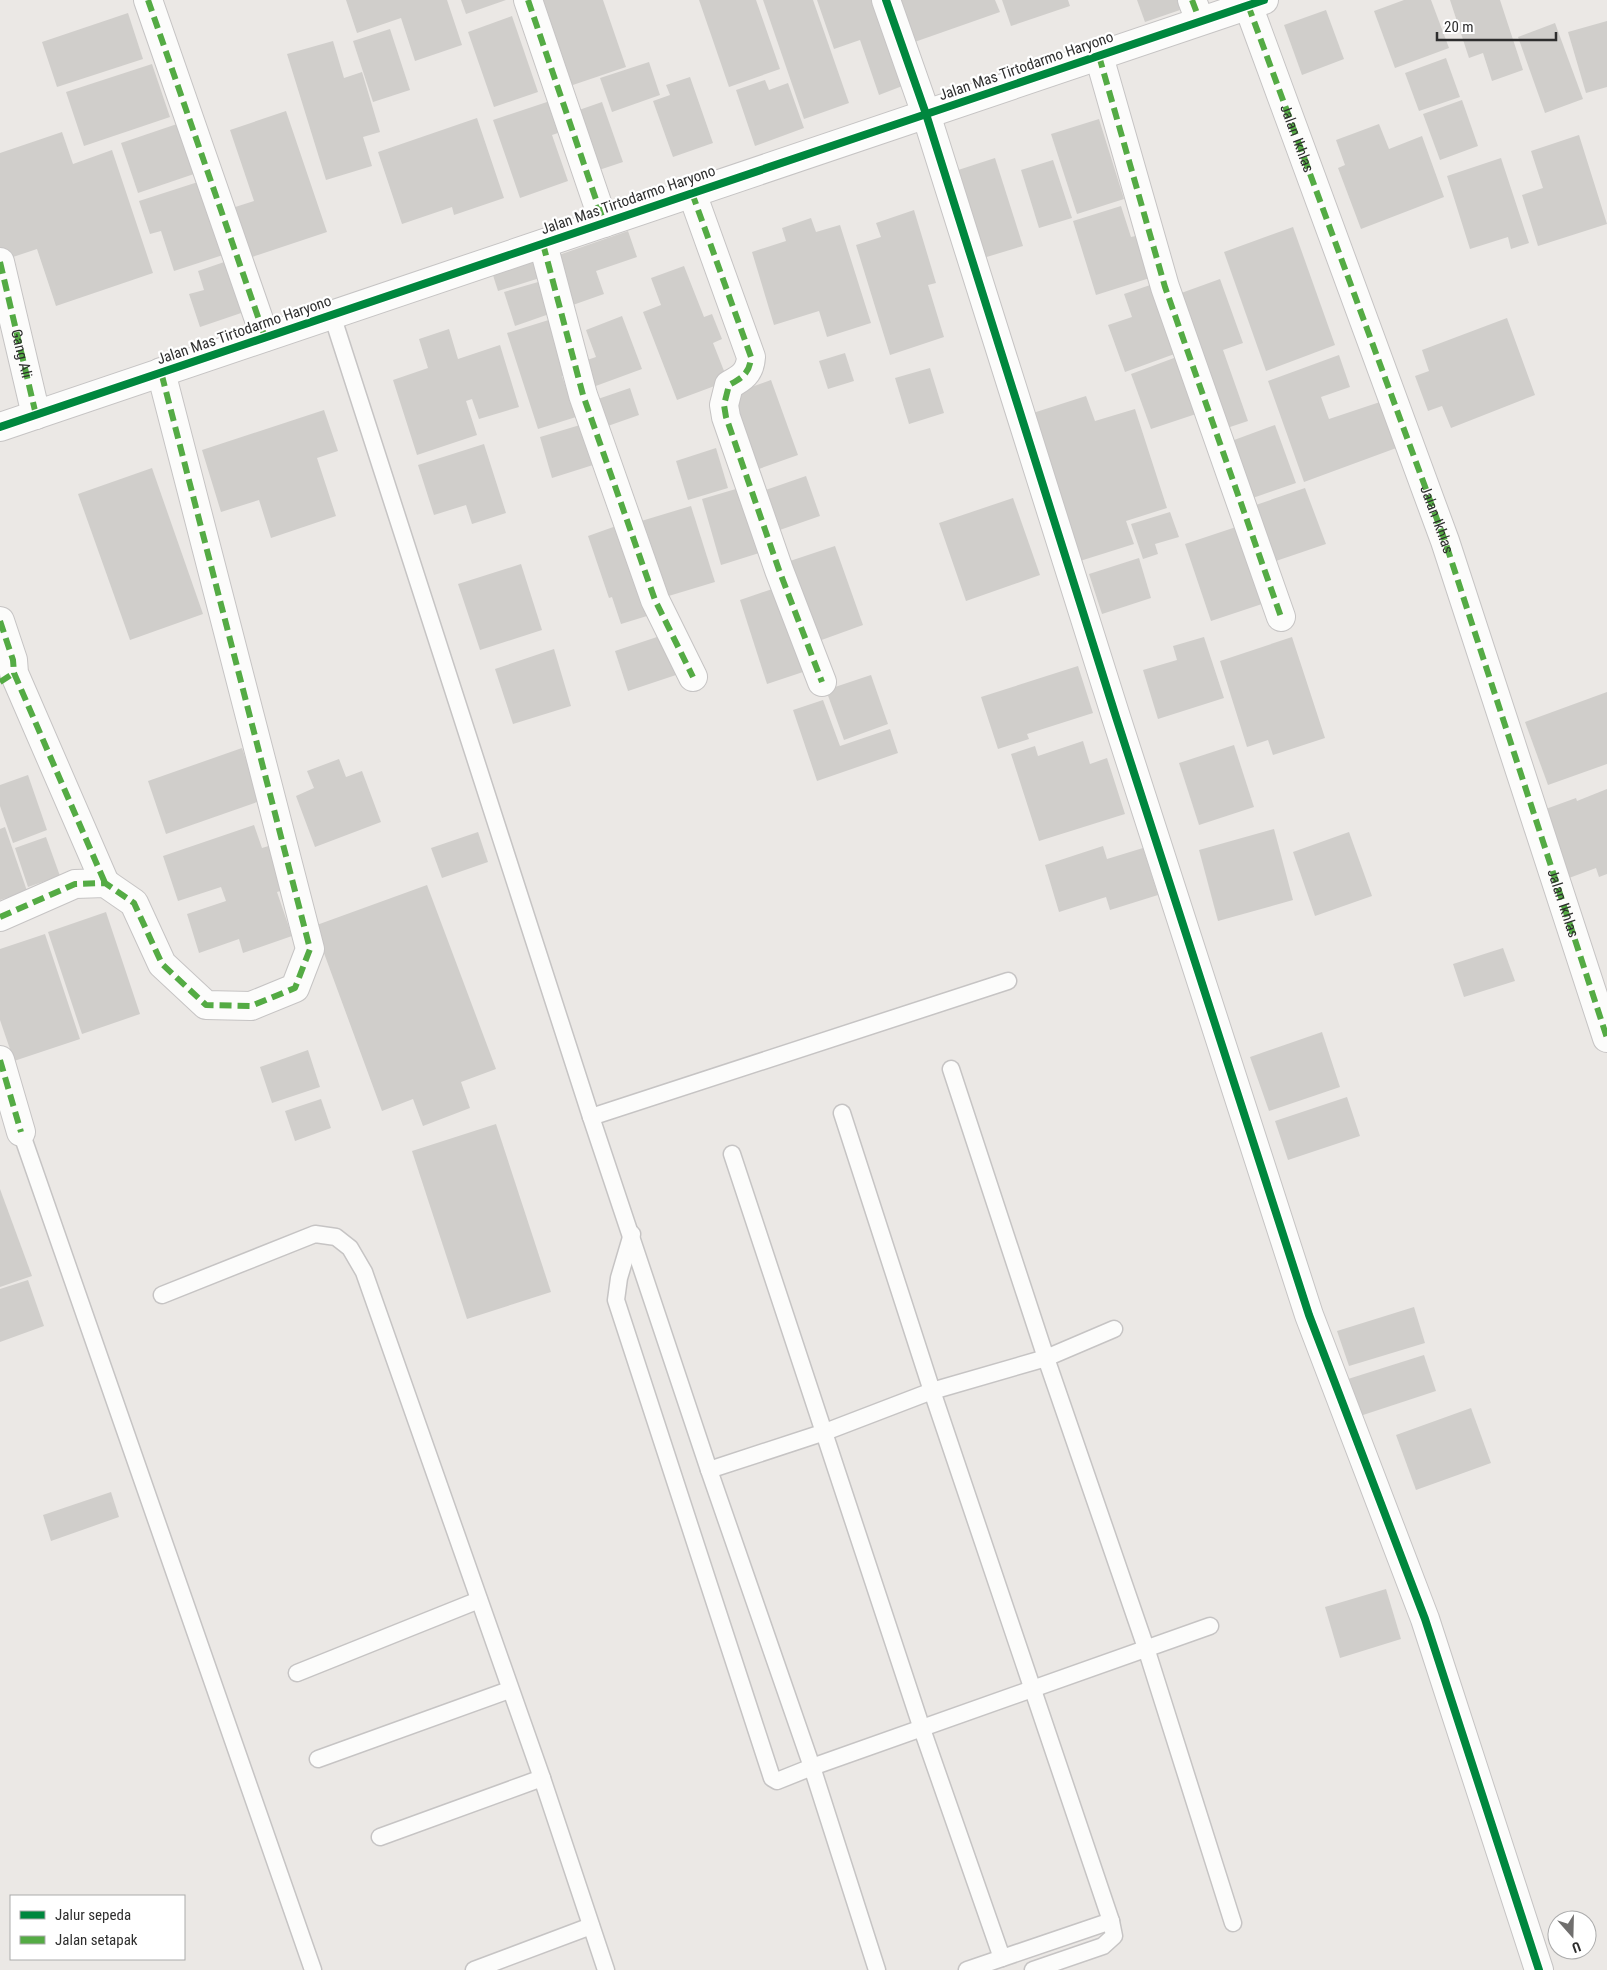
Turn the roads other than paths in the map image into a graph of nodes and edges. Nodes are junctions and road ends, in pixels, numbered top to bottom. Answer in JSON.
{"nodes":[{"id":1,"x":148,"y":0,"type":"edge"},
{"id":2,"x":528,"y":0,"type":"edge"},
{"id":3,"x":886,"y":0,"type":"edge"},
{"id":4,"x":1257,"y":2,"type":"edge"},
{"id":5,"x":1196,"y":11,"type":"edge"},
{"id":6,"x":1099,"y":56,"type":"junction"},
{"id":7,"x":926,"y":114,"type":"junction"},
{"id":8,"x":692,"y":193,"type":"junction"},
{"id":9,"x":604,"y":223,"type":"junction"},
{"id":10,"x":543,"y":244,"type":"junction"},
{"id":11,"x":0,"y":262,"type":"edge"},
{"id":12,"x":332,"y":315,"type":"junction"},
{"id":13,"x":265,"y":337,"type":"junction"},
{"id":14,"x":162,"y":372,"type":"junction"},
{"id":15,"x":36,"y":415,"type":"junction"},
{"id":16,"x":0,"y":427,"type":"edge"},
{"id":17,"x":1281,"y":617,"type":"dead end"},
{"id":18,"x":0,"y":621,"type":"edge"},
{"id":19,"x":693,"y":677,"type":"dead end"},
{"id":20,"x":822,"y":682,"type":"dead end"},
{"id":21,"x":105,"y":883,"type":"junction"},
{"id":22,"x":0,"y":918,"type":"edge"},
{"id":23,"x":1008,"y":981,"type":"dead end"},
{"id":24,"x":1607,"y":1038,"type":"edge"},
{"id":25,"x":0,"y":1060,"type":"edge"},
{"id":26,"x":951,"y":1069,"type":"dead end"},
{"id":27,"x":842,"y":1113,"type":"dead end"},
{"id":28,"x":591,"y":1118,"type":"junction"},
{"id":29,"x":21,"y":1132,"type":"joint"},
{"id":30,"x":732,"y":1154,"type":"dead end"},
{"id":31,"x":632,"y":1234,"type":"junction"},
{"id":32,"x":162,"y":1295,"type":"dead end"},
{"id":33,"x":1114,"y":1329,"type":"dead end"},
{"id":34,"x":1046,"y":1358,"type":"junction"},
{"id":35,"x":932,"y":1391,"type":"junction"},
{"id":36,"x":825,"y":1432,"type":"junction"},
{"id":37,"x":709,"y":1470,"type":"junction"},
{"id":38,"x":479,"y":1600,"type":"junction"},
{"id":39,"x":1210,"y":1626,"type":"dead end"},
{"id":40,"x":1146,"y":1648,"type":"junction"},
{"id":41,"x":297,"y":1673,"type":"dead end"},
{"id":42,"x":1033,"y":1689,"type":"junction"},
{"id":43,"x":509,"y":1690,"type":"junction"},
{"id":44,"x":922,"y":1729,"type":"junction"},
{"id":45,"x":318,"y":1759,"type":"dead end"},
{"id":46,"x":812,"y":1767,"type":"junction"},
{"id":47,"x":542,"y":1778,"type":"junction"},
{"id":48,"x":380,"y":1838,"type":"dead end"},
{"id":49,"x":1111,"y":1921,"type":"junction"},
{"id":50,"x":1233,"y":1923,"type":"dead end"},
{"id":51,"x":591,"y":1926,"type":"junction"},
{"id":52,"x":1002,"y":1958,"type":"junction"},
{"id":53,"x":312,"y":1970,"type":"edge"},
{"id":54,"x":474,"y":1970,"type":"edge"},
{"id":55,"x":606,"y":1970,"type":"edge"},
{"id":56,"x":877,"y":1970,"type":"edge"},
{"id":57,"x":967,"y":1970,"type":"edge"},
{"id":58,"x":1032,"y":1970,"type":"edge"},
{"id":59,"x":1539,"y":1970,"type":"edge"}],
"edges":[{"from":1,"to":13,"type":"street"},
{"from":2,"to":9,"type":"street"},
{"from":3,"to":7,"type":"street"},
{"from":4,"to":5,"type":"street","name":"Jalan Mas Tirtodarmo Haryono"},
{"from":4,"to":24,"type":"street","name":"Jalan Ikhlas"},
{"from":5,"to":6,"type":"street","name":"Jalan Mas Tirtodarmo Haryono"},
{"from":6,"to":7,"type":"street","name":"Jalan Mas Tirtodarmo Haryono"},
{"from":6,"to":17,"type":"street"},
{"from":7,"to":8,"type":"street","name":"Jalan Mas Tirtodarmo Haryono"},
{"from":7,"to":59,"type":"street"},
{"from":8,"to":9,"type":"street","name":"Jalan Mas Tirtodarmo Haryono"},
{"from":8,"to":20,"type":"street"},
{"from":9,"to":10,"type":"street","name":"Jalan Mas Tirtodarmo Haryono"},
{"from":10,"to":12,"type":"street","name":"Jalan Mas Tirtodarmo Haryono"},
{"from":10,"to":19,"type":"street"},
{"from":11,"to":15,"type":"street","name":"Gang Ali"},
{"from":12,"to":13,"type":"street","name":"Jalan Mas Tirtodarmo Haryono"},
{"from":12,"to":28,"type":"lane"},
{"from":13,"to":14,"type":"street","name":"Jalan Mas Tirtodarmo Haryono"},
{"from":14,"to":15,"type":"street","name":"Jalan Mas Tirtodarmo Haryono"},
{"from":14,"to":21,"type":"street"},
{"from":15,"to":16,"type":"street","name":"Jalan Mas Tirtodarmo Haryono"},
{"from":18,"to":21,"type":"street"},
{"from":21,"to":22,"type":"street"},
{"from":23,"to":28,"type":"lane"},
{"from":25,"to":29,"type":"street"},
{"from":26,"to":34,"type":"lane"},
{"from":27,"to":35,"type":"lane"},
{"from":28,"to":31,"type":"lane"},
{"from":29,"to":53,"type":"lane"},
{"from":30,"to":36,"type":"lane"},
{"from":31,"to":37,"type":"lane"},
{"from":31,"to":46,"type":"lane"},
{"from":32,"to":38,"type":"lane"},
{"from":33,"to":34,"type":"lane"},
{"from":34,"to":35,"type":"lane"},
{"from":34,"to":40,"type":"lane"},
{"from":35,"to":36,"type":"lane"},
{"from":35,"to":42,"type":"lane"},
{"from":36,"to":37,"type":"lane"},
{"from":36,"to":44,"type":"lane"},
{"from":37,"to":46,"type":"lane"},
{"from":38,"to":41,"type":"lane"},
{"from":38,"to":43,"type":"lane"},
{"from":39,"to":40,"type":"lane"},
{"from":40,"to":42,"type":"lane"},
{"from":40,"to":50,"type":"lane"},
{"from":42,"to":44,"type":"lane"},
{"from":42,"to":49,"type":"lane"},
{"from":43,"to":45,"type":"lane"},
{"from":43,"to":47,"type":"lane"},
{"from":44,"to":46,"type":"lane"},
{"from":44,"to":52,"type":"lane"},
{"from":46,"to":56,"type":"lane"},
{"from":47,"to":48,"type":"lane"},
{"from":47,"to":51,"type":"lane"},
{"from":49,"to":52,"type":"lane"},
{"from":49,"to":58,"type":"lane"},
{"from":51,"to":54,"type":"lane"},
{"from":51,"to":55,"type":"lane"},
{"from":52,"to":57,"type":"lane"}]}
